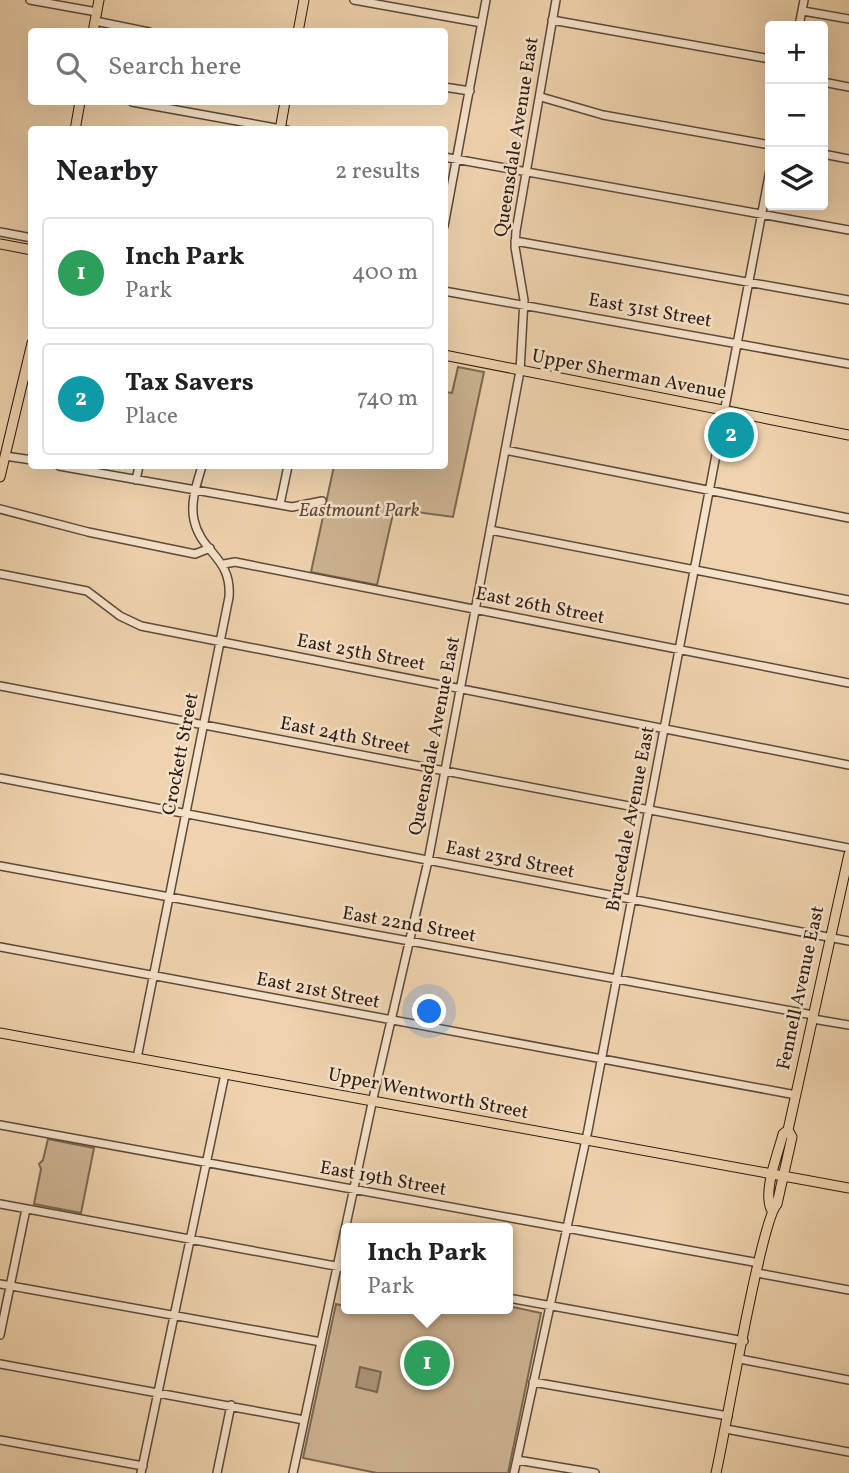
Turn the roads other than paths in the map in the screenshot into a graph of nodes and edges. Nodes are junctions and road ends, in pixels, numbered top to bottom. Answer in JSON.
{"nodes":[{"id":1,"x":30,"y":0,"type":"edge"},
{"id":2,"x":99,"y":0,"type":"edge"},
{"id":3,"x":304,"y":0,"type":"edge"},
{"id":4,"x":354,"y":0,"type":"edge"},
{"id":5,"x":486,"y":0,"type":"edge"},
{"id":6,"x":556,"y":0,"type":"edge"},
{"id":7,"x":804,"y":0,"type":"edge"},
{"id":8,"x":803,"y":11,"type":"junction"},
{"id":9,"x":849,"y":19,"type":"edge"},
{"id":10,"x":552,"y":20,"type":"junction"},
{"id":11,"x":800,"y":21,"type":"edge"},
{"id":12,"x":95,"y":22,"type":"edge"},
{"id":13,"x":482,"y":23,"type":"junction"},
{"id":14,"x":127,"y":28,"type":"edge"},
{"id":15,"x":299,"y":28,"type":"edge"},
{"id":16,"x":765,"y":58,"type":"edge"},
{"id":17,"x":828,"y":83,"type":"edge"},
{"id":18,"x":849,"y":87,"type":"edge"},
{"id":19,"x":448,"y":88,"type":"edge"},
{"id":20,"x":470,"y":91,"type":"junction"},
{"id":21,"x":541,"y":97,"type":"junction"},
{"id":22,"x":79,"y":105,"type":"edge"},
{"id":23,"x":149,"y":105,"type":"edge"},
{"id":24,"x":285,"y":105,"type":"edge"},
{"id":25,"x":76,"y":126,"type":"edge"},
{"id":26,"x":265,"y":126,"type":"edge"},
{"id":27,"x":282,"y":126,"type":"edge"},
{"id":28,"x":765,"y":144,"type":"edge"},
{"id":29,"x":828,"y":155,"type":"edge"},
{"id":30,"x":448,"y":158,"type":"edge"},
{"id":31,"x":849,"y":159,"type":"edge"},
{"id":32,"x":457,"y":160,"type":"junction"},
{"id":33,"x":527,"y":172,"type":"junction"},
{"id":34,"x":765,"y":198,"type":"edge"},
{"id":35,"x":448,"y":206,"type":"edge"},
{"id":36,"x":762,"y":214,"type":"junction"},
{"id":37,"x":849,"y":230,"type":"edge"},
{"id":38,"x":0,"y":232,"type":"edge"},
{"id":39,"x":28,"y":237,"type":"edge"},
{"id":40,"x":515,"y":241,"type":"junction"},
{"id":41,"x":0,"y":244,"type":"edge"},
{"id":42,"x":28,"y":249,"type":"edge"},
{"id":43,"x":749,"y":282,"type":"junction"},
{"id":44,"x":448,"y":292,"type":"edge"},
{"id":45,"x":849,"y":300,"type":"edge"},
{"id":46,"x":524,"y":305,"type":"junction"},
{"id":47,"x":738,"y":344,"type":"junction"},
{"id":48,"x":448,"y":356,"type":"edge"},
{"id":49,"x":28,"y":360,"type":"edge"},
{"id":50,"x":849,"y":364,"type":"edge"},
{"id":51,"x":520,"y":371,"type":"junction"},
{"id":52,"x":725,"y":411,"type":"junction"},
{"id":53,"x":849,"y":435,"type":"edge"},
{"id":54,"x":505,"y":450,"type":"junction"},
{"id":55,"x":5,"y":456,"type":"junction"},
{"id":56,"x":28,"y":459,"type":"edge"},
{"id":57,"x":76,"y":469,"type":"edge"},
{"id":58,"x":138,"y":469,"type":"edge"},
{"id":59,"x":201,"y":469,"type":"edge"},
{"id":60,"x":287,"y":469,"type":"edge"},
{"id":61,"x":0,"y":477,"type":"edge"},
{"id":62,"x":136,"y":480,"type":"junction"},
{"id":63,"x":196,"y":489,"type":"junction"},
{"id":64,"x":709,"y":491,"type":"junction"},
{"id":65,"x":322,"y":501,"type":"dead end"},
{"id":66,"x":280,"y":504,"type":"junction"},
{"id":67,"x":0,"y":509,"type":"edge"},
{"id":68,"x":849,"y":518,"type":"edge"},
{"id":69,"x":490,"y":530,"type":"junction"},
{"id":70,"x":210,"y":548,"type":"junction"},
{"id":71,"x":224,"y":564,"type":"junction"},
{"id":72,"x":694,"y":570,"type":"junction"},
{"id":73,"x":0,"y":574,"type":"edge"},
{"id":74,"x":849,"y":600,"type":"edge"},
{"id":75,"x":475,"y":609,"type":"junction"},
{"id":76,"x":220,"y":641,"type":"junction"},
{"id":77,"x":680,"y":649,"type":"junction"},
{"id":78,"x":849,"y":683,"type":"edge"},
{"id":79,"x":0,"y":686,"type":"edge"},
{"id":80,"x":460,"y":688,"type":"junction"},
{"id":81,"x":205,"y":726,"type":"junction"},
{"id":82,"x":664,"y":729,"type":"junction"},
{"id":83,"x":849,"y":765,"type":"edge"},
{"id":84,"x":445,"y":772,"type":"junction"},
{"id":85,"x":0,"y":778,"type":"edge"},
{"id":86,"x":649,"y":811,"type":"junction"},
{"id":87,"x":188,"y":815,"type":"junction"},
{"id":88,"x":849,"y":848,"type":"edge"},
{"id":89,"x":849,"y":854,"type":"edge"},
{"id":90,"x":428,"y":861,"type":"junction"},
{"id":91,"x":0,"y":866,"type":"edge"},
{"id":92,"x":171,"y":898,"type":"junction"},
{"id":93,"x":632,"y":899,"type":"junction"},
{"id":94,"x":830,"y":937,"type":"junction"},
{"id":95,"x":849,"y":941,"type":"edge"},
{"id":96,"x":408,"y":942,"type":"junction"},
{"id":97,"x":0,"y":947,"type":"edge"},
{"id":98,"x":154,"y":977,"type":"junction"},
{"id":99,"x":617,"y":979,"type":"junction"},
{"id":100,"x":813,"y":1017,"type":"junction"},
{"id":101,"x":390,"y":1021,"type":"junction"},
{"id":102,"x":849,"y":1025,"type":"edge"},
{"id":103,"x":0,"y":1033,"type":"edge"},
{"id":104,"x":137,"y":1058,"type":"junction"},
{"id":105,"x":602,"y":1059,"type":"junction"},
{"id":106,"x":225,"y":1074,"type":"junction"},
{"id":107,"x":796,"y":1095,"type":"junction"},
{"id":108,"x":372,"y":1101,"type":"junction"},
{"id":109,"x":0,"y":1125,"type":"edge"},
{"id":110,"x":585,"y":1141,"type":"junction"},
{"id":111,"x":208,"y":1162,"type":"junction"},
{"id":112,"x":778,"y":1175,"type":"junction"},
{"id":113,"x":849,"y":1188,"type":"edge"},
{"id":114,"x":353,"y":1189,"type":"junction"},
{"id":115,"x":0,"y":1204,"type":"edge"},
{"id":116,"x":26,"y":1209,"type":"junction"},
{"id":117,"x":346,"y":1223,"type":"edge"},
{"id":118,"x":566,"y":1228,"type":"junction"},
{"id":119,"x":191,"y":1240,"type":"junction"},
{"id":120,"x":341,"y":1247,"type":"edge"},
{"id":121,"x":760,"y":1263,"type":"junction"},
{"id":122,"x":337,"y":1266,"type":"junction"},
{"id":123,"x":341,"y":1267,"type":"edge"},
{"id":124,"x":757,"y":1273,"type":"junction"},
{"id":125,"x":0,"y":1284,"type":"edge"},
{"id":126,"x":10,"y":1286,"type":"junction"},
{"id":127,"x":849,"y":1290,"type":"edge"},
{"id":128,"x":513,"y":1299,"type":"edge"},
{"id":129,"x":549,"y":1306,"type":"junction"},
{"id":130,"x":175,"y":1315,"type":"junction"},
{"id":131,"x":0,"y":1335,"type":"edge"},
{"id":132,"x":744,"y":1341,"type":"junction"},
{"id":133,"x":321,"y":1342,"type":"junction"},
{"id":134,"x":740,"y":1359,"type":"junction"},
{"id":135,"x":0,"y":1364,"type":"edge"},
{"id":136,"x":849,"y":1380,"type":"edge"},
{"id":137,"x":533,"y":1382,"type":"junction"},
{"id":138,"x":158,"y":1392,"type":"junction"},
{"id":139,"x":231,"y":1405,"type":"junction"},
{"id":140,"x":728,"y":1416,"type":"junction"},
{"id":141,"x":304,"y":1420,"type":"junction"},
{"id":142,"x":726,"y":1429,"type":"junction"},
{"id":143,"x":0,"y":1440,"type":"edge"},
{"id":144,"x":849,"y":1452,"type":"edge"},
{"id":145,"x":517,"y":1460,"type":"junction"},
{"id":146,"x":142,"y":1469,"type":"edge"},
{"id":147,"x":217,"y":1473,"type":"edge"},
{"id":148,"x":293,"y":1473,"type":"edge"},
{"id":149,"x":514,"y":1473,"type":"edge"},
{"id":150,"x":594,"y":1473,"type":"edge"},
{"id":151,"x":716,"y":1473,"type":"edge"}],
"edges":[{"from":1,"to":12,"type":"street"},
{"from":2,"to":12,"type":"main road"},
{"from":3,"to":15,"type":"main road"},
{"from":4,"to":13,"type":"street"},
{"from":5,"to":13,"type":"street"},
{"from":6,"to":10,"type":"street","name":"Queensdale Avenue East"},
{"from":7,"to":8,"type":"street"},
{"from":8,"to":9,"type":"street"},
{"from":8,"to":11,"type":"street"},
{"from":10,"to":16,"type":"street"},
{"from":10,"to":21,"type":"street","name":"Queensdale Avenue East"},
{"from":12,"to":14,"type":"street"},
{"from":13,"to":20,"type":"street"},
{"from":17,"to":18,"type":"street"},
{"from":19,"to":20,"type":"street"},
{"from":20,"to":32,"type":"street"},
{"from":21,"to":28,"type":"street"},
{"from":21,"to":33,"type":"street","name":"Queensdale Avenue East"},
{"from":22,"to":25,"type":"main road"},
{"from":23,"to":26,"type":"street"},
{"from":24,"to":27,"type":"main road"},
{"from":29,"to":31,"type":"street"},
{"from":30,"to":32,"type":"street"},
{"from":32,"to":33,"type":"street"},
{"from":32,"to":35,"type":"street"},
{"from":33,"to":36,"type":"street"},
{"from":33,"to":40,"type":"street","name":"Queensdale Avenue East"},
{"from":34,"to":36,"type":"street","name":"Brucedale Avenue East"},
{"from":36,"to":37,"type":"street"},
{"from":36,"to":43,"type":"street","name":"Brucedale Avenue East"},
{"from":38,"to":39,"type":"street"},
{"from":40,"to":43,"type":"street"},
{"from":40,"to":46,"type":"street","name":"Queensdale Avenue East"},
{"from":41,"to":42,"type":"main road"},
{"from":43,"to":45,"type":"street"},
{"from":43,"to":47,"type":"street","name":"Brucedale Avenue East"},
{"from":44,"to":46,"type":"street","name":"East 31st Street"},
{"from":46,"to":47,"type":"street","name":"East 31st Street"},
{"from":46,"to":51,"type":"street","name":"Queensdale Avenue East"},
{"from":47,"to":50,"type":"street","name":"East 31st Street"},
{"from":47,"to":52,"type":"street","name":"Brucedale Avenue East"},
{"from":48,"to":51,"type":"main road","name":"Upper Sherman Avenue"},
{"from":49,"to":55,"type":"main road"},
{"from":51,"to":52,"type":"main road","name":"Upper Sherman Avenue"},
{"from":51,"to":54,"type":"street","name":"Queensdale Avenue East"},
{"from":52,"to":53,"type":"main road","name":"Upper Sherman Avenue"},
{"from":52,"to":64,"type":"street","name":"Brucedale Avenue East"},
{"from":54,"to":64,"type":"street"},
{"from":54,"to":69,"type":"street","name":"Queensdale Avenue East"},
{"from":55,"to":56,"type":"street"},
{"from":55,"to":61,"type":"main road"},
{"from":57,"to":62,"type":"street"},
{"from":58,"to":62,"type":"street"},
{"from":59,"to":63,"type":"street"},
{"from":60,"to":66,"type":"street"},
{"from":62,"to":63,"type":"street"},
{"from":63,"to":66,"type":"street"},
{"from":63,"to":70,"type":"street"},
{"from":64,"to":68,"type":"street"},
{"from":64,"to":72,"type":"street","name":"Brucedale Avenue East"},
{"from":65,"to":66,"type":"street"},
{"from":67,"to":70,"type":"street"},
{"from":69,"to":72,"type":"street"},
{"from":69,"to":75,"type":"street","name":"Queensdale Avenue East"},
{"from":70,"to":71,"type":"street"},
{"from":71,"to":75,"type":"street","name":"East 26th Street"},
{"from":71,"to":76,"type":"street","name":"Crockett Street"},
{"from":72,"to":74,"type":"street"},
{"from":72,"to":77,"type":"street","name":"Brucedale Avenue East"},
{"from":73,"to":76,"type":"street","name":"East 25th Street"},
{"from":75,"to":77,"type":"street","name":"East 26th Street"},
{"from":75,"to":80,"type":"street","name":"Queensdale Avenue East"},
{"from":76,"to":80,"type":"street","name":"East 25th Street"},
{"from":76,"to":81,"type":"street","name":"Crockett Street"},
{"from":77,"to":78,"type":"street","name":"East 26th Street"},
{"from":77,"to":82,"type":"street","name":"Brucedale Avenue East"},
{"from":79,"to":81,"type":"street","name":"East 24th Street"},
{"from":80,"to":82,"type":"street","name":"East 25th Street"},
{"from":80,"to":84,"type":"street","name":"Queensdale Avenue East"},
{"from":81,"to":84,"type":"street","name":"East 24th Street"},
{"from":81,"to":87,"type":"street","name":"Crockett Street"},
{"from":82,"to":83,"type":"street","name":"East 25th Street"},
{"from":82,"to":86,"type":"street","name":"Brucedale Avenue East"},
{"from":84,"to":86,"type":"street","name":"East 24th Street"},
{"from":84,"to":90,"type":"street","name":"Queensdale Avenue East"},
{"from":85,"to":87,"type":"street","name":"East 23rd Street"},
{"from":86,"to":88,"type":"street","name":"East 24th Street"},
{"from":86,"to":93,"type":"street","name":"Brucedale Avenue East"},
{"from":87,"to":90,"type":"street","name":"East 23rd Street"},
{"from":87,"to":92,"type":"street","name":"Crockett Street"},
{"from":89,"to":94,"type":"main road","name":"Fennell Avenue East"},
{"from":90,"to":93,"type":"street","name":"East 23rd Street"},
{"from":90,"to":96,"type":"street","name":"Queensdale Avenue East"},
{"from":91,"to":92,"type":"street","name":"East 22nd Street"},
{"from":92,"to":96,"type":"street","name":"East 22nd Street"},
{"from":92,"to":98,"type":"street","name":"Crockett Street"},
{"from":93,"to":94,"type":"street","name":"East 23rd Street"},
{"from":93,"to":99,"type":"street","name":"Brucedale Avenue East"},
{"from":94,"to":95,"type":"street","name":"East 23rd Street"},
{"from":94,"to":100,"type":"main road","name":"Fennell Avenue East"},
{"from":96,"to":99,"type":"street","name":"East 22nd Street"},
{"from":96,"to":101,"type":"street","name":"Queensdale Avenue East"},
{"from":97,"to":98,"type":"street","name":"East 21st Street"},
{"from":98,"to":101,"type":"street","name":"East 21st Street"},
{"from":98,"to":104,"type":"street","name":"Crockett Street"},
{"from":99,"to":100,"type":"street","name":"East 22nd Street"},
{"from":99,"to":105,"type":"street","name":"Brucedale Avenue East"},
{"from":100,"to":102,"type":"street","name":"East 22nd Street"},
{"from":100,"to":107,"type":"main road","name":"Fennell Avenue East"},
{"from":101,"to":105,"type":"street","name":"East 21st Street"},
{"from":101,"to":108,"type":"street","name":"Queensdale Avenue East"},
{"from":103,"to":104,"type":"main road","name":"Upper Wentworth Street"},
{"from":104,"to":106,"type":"main road","name":"Upper Wentworth Street"},
{"from":105,"to":107,"type":"street","name":"East 21st Street"},
{"from":105,"to":110,"type":"street","name":"Brucedale Avenue East"},
{"from":106,"to":108,"type":"main road","name":"Upper Wentworth Street"},
{"from":106,"to":111,"type":"street"},
{"from":107,"to":112,"type":"main road","name":"Fennell Avenue East"},
{"from":108,"to":110,"type":"main road","name":"Upper Wentworth Street"},
{"from":108,"to":114,"type":"street","name":"Queensdale Avenue East"},
{"from":109,"to":111,"type":"street","name":"East 19th Street"},
{"from":110,"to":112,"type":"main road","name":"Upper Wentworth Street"},
{"from":110,"to":118,"type":"street","name":"Brucedale Avenue East"},
{"from":111,"to":114,"type":"street","name":"East 19th Street"},
{"from":111,"to":119,"type":"street"},
{"from":112,"to":113,"type":"main road","name":"Upper Wentworth Street"},
{"from":112,"to":121,"type":"main road","name":"Fennell Avenue East"},
{"from":114,"to":117,"type":"street","name":"Queensdale Avenue East"},
{"from":114,"to":118,"type":"street","name":"East 19th Street"},
{"from":115,"to":116,"type":"street"},
{"from":116,"to":119,"type":"street"},
{"from":116,"to":126,"type":"street"},
{"from":118,"to":121,"type":"street","name":"East 19th Street"},
{"from":118,"to":129,"type":"street","name":"Brucedale Avenue East"},
{"from":119,"to":122,"type":"street"},
{"from":119,"to":130,"type":"street"},
{"from":120,"to":122,"type":"street","name":"Queensdale Avenue East"},
{"from":121,"to":124,"type":"main road","name":"Fennell Avenue East"},
{"from":122,"to":123,"type":"street"},
{"from":122,"to":133,"type":"street","name":"Queensdale Avenue East"},
{"from":124,"to":127,"type":"street"},
{"from":124,"to":132,"type":"main road","name":"Fennell Avenue East"},
{"from":125,"to":126,"type":"street"},
{"from":126,"to":130,"type":"street"},
{"from":126,"to":131,"type":"street"},
{"from":128,"to":129,"type":"street"},
{"from":129,"to":132,"type":"street"},
{"from":129,"to":137,"type":"street","name":"Brucedale Avenue East"},
{"from":130,"to":133,"type":"street"},
{"from":130,"to":138,"type":"street"},
{"from":132,"to":134,"type":"main road","name":"Fennell Avenue East"},
{"from":133,"to":141,"type":"street","name":"Queensdale Avenue East"},
{"from":134,"to":136,"type":"street"},
{"from":134,"to":140,"type":"main road","name":"Fennell Avenue East"},
{"from":135,"to":138,"type":"street"},
{"from":137,"to":140,"type":"street"},
{"from":137,"to":145,"type":"street","name":"Brucedale Avenue East"},
{"from":138,"to":139,"type":"street"},
{"from":138,"to":146,"type":"street"},
{"from":139,"to":141,"type":"street"},
{"from":139,"to":147,"type":"street"},
{"from":140,"to":142,"type":"main road","name":"Fennell Avenue East"},
{"from":141,"to":148,"type":"street","name":"Queensdale Avenue East"},
{"from":142,"to":144,"type":"street"},
{"from":142,"to":151,"type":"main road","name":"Fennell Avenue East"},
{"from":143,"to":146,"type":"street"},
{"from":145,"to":149,"type":"street","name":"Brucedale Avenue East"},
{"from":145,"to":150,"type":"street"}]}
